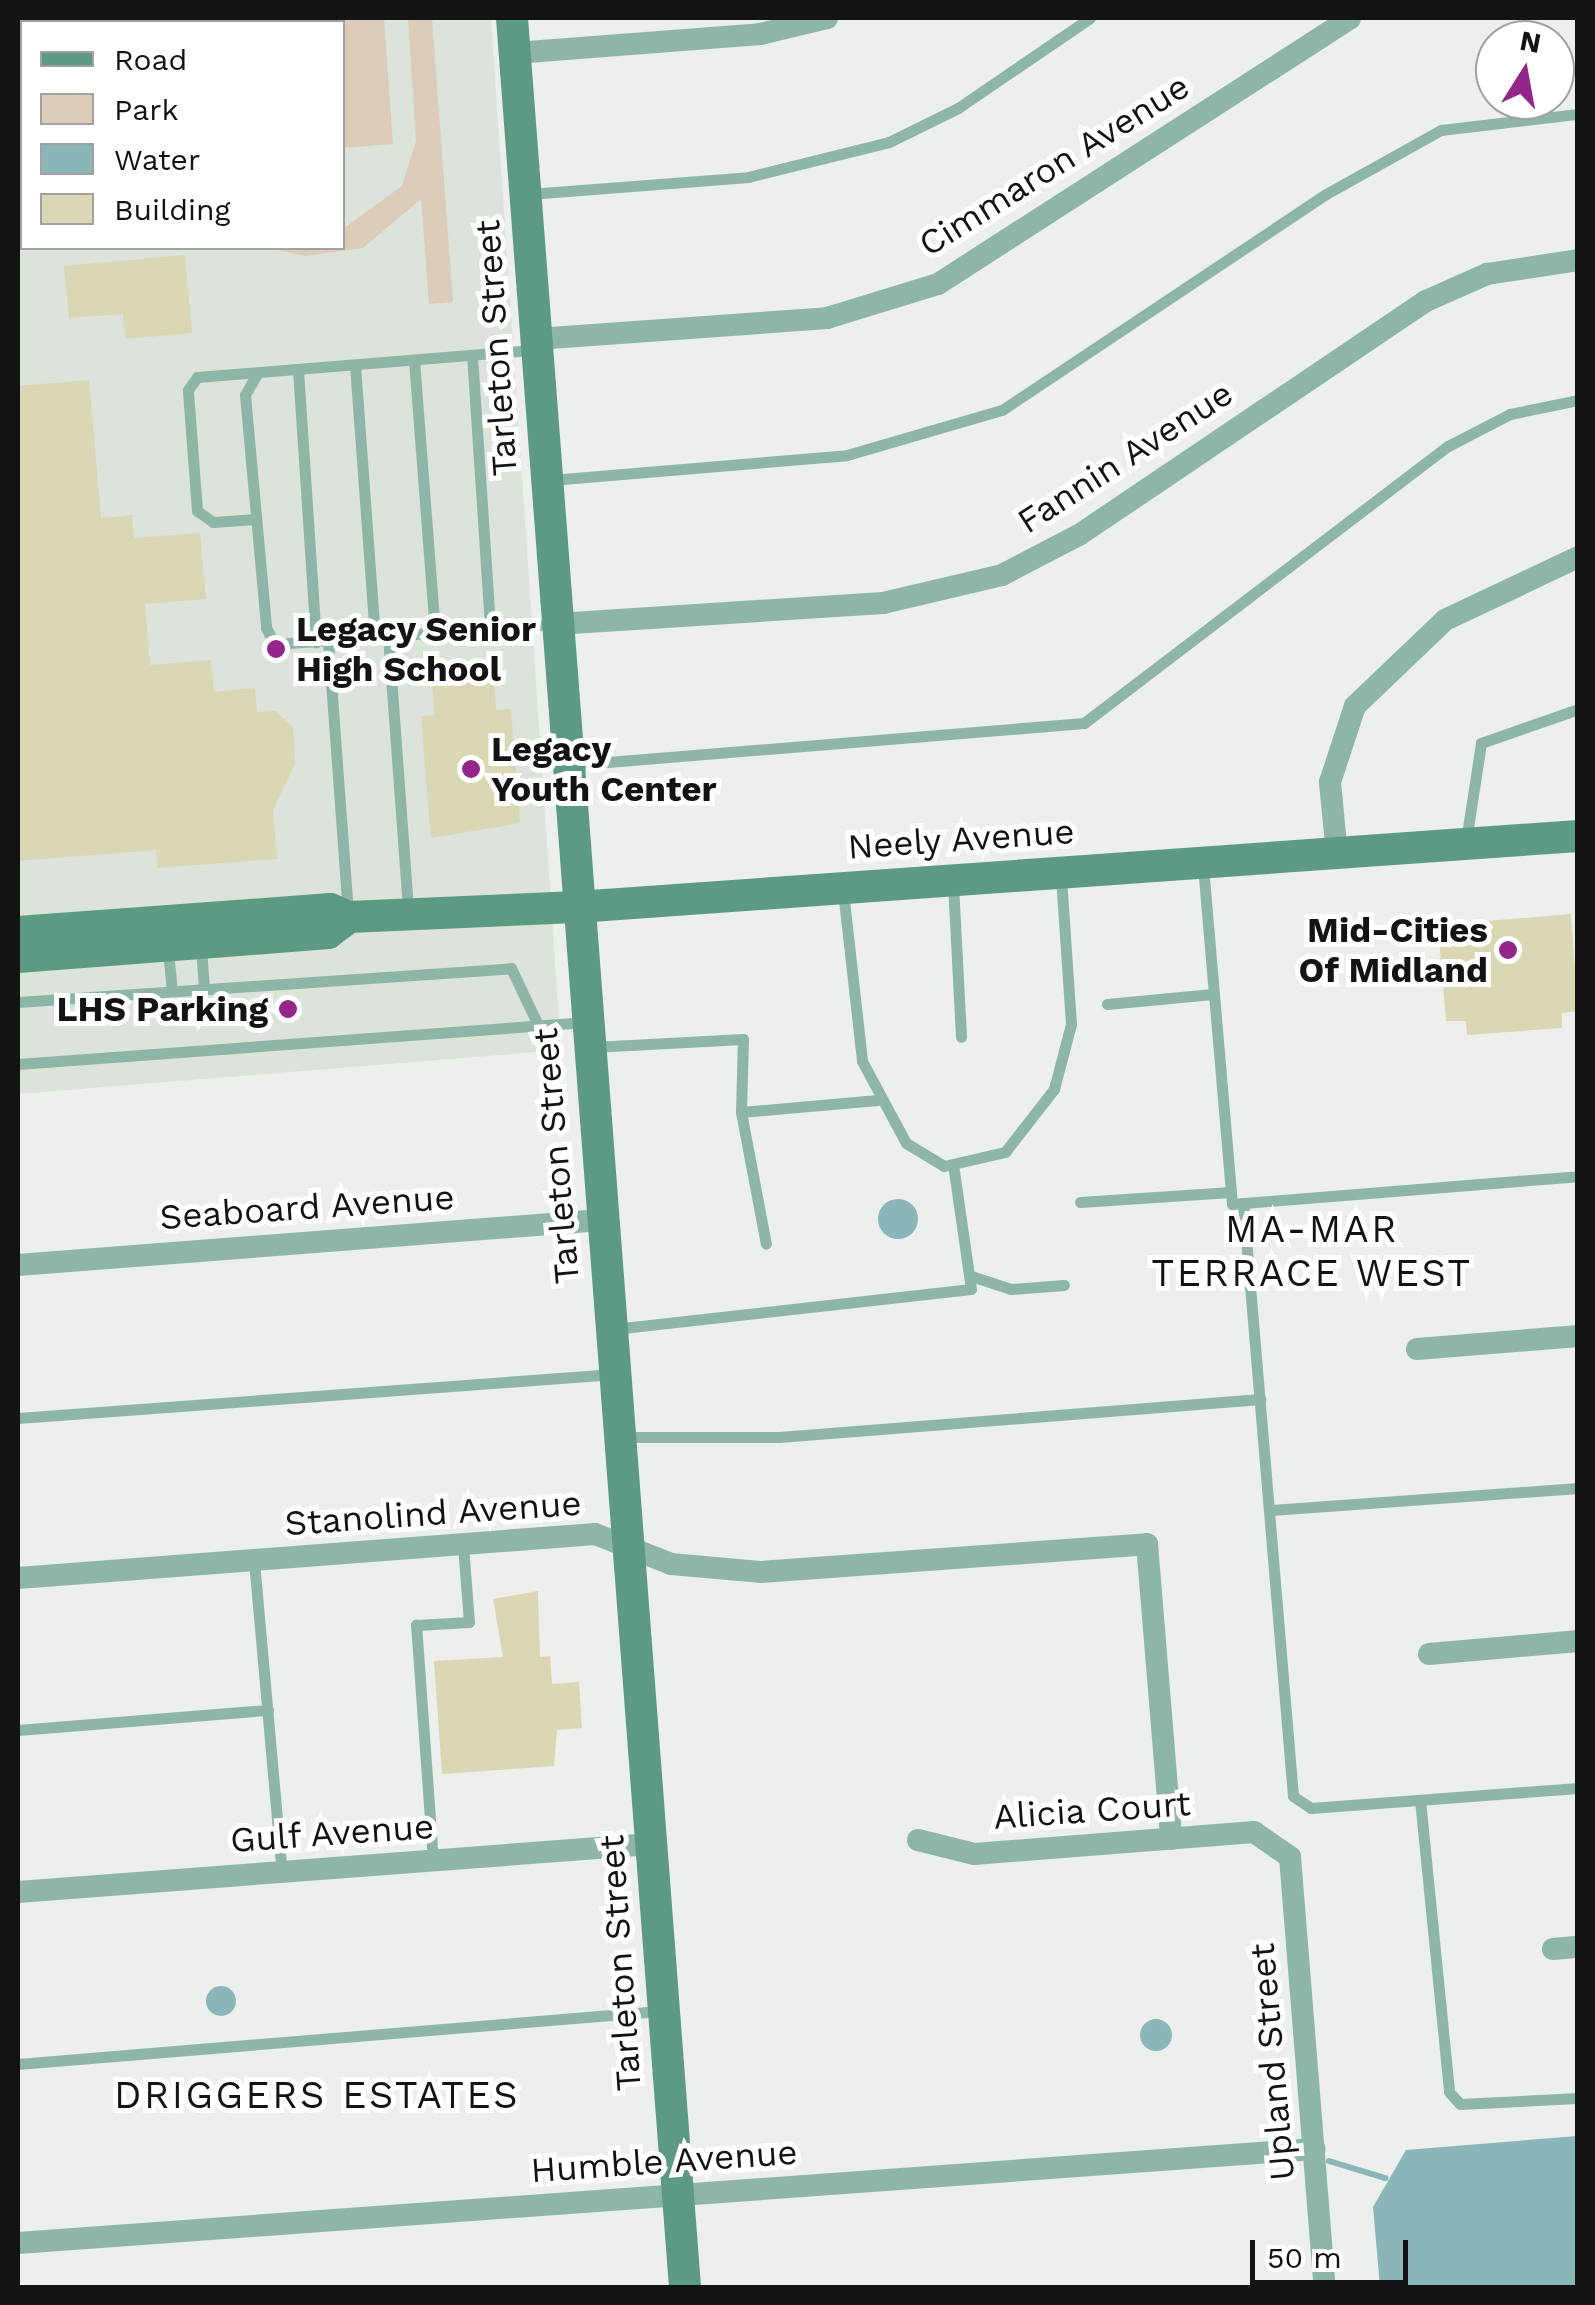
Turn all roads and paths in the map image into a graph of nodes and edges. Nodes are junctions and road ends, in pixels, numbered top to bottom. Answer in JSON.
{"nodes":[{"id":1,"x":512,"y":18,"type":"edge"},
{"id":2,"x":826,"y":18,"type":"edge"},
{"id":3,"x":1090,"y":18,"type":"edge"},
{"id":4,"x":1350,"y":18,"type":"edge"},
{"id":5,"x":515,"y":53,"type":"junction"},
{"id":6,"x":1578,"y":114,"type":"edge"},
{"id":7,"x":525,"y":195,"type":"junction"},
{"id":8,"x":1578,"y":260,"type":"edge"},
{"id":9,"x":536,"y":344,"type":"junction"},
{"id":10,"x":472,"y":355,"type":"junction"},
{"id":11,"x":414,"y":360,"type":"junction"},
{"id":12,"x":356,"y":365,"type":"junction"},
{"id":13,"x":298,"y":370,"type":"junction"},
{"id":14,"x":258,"y":374,"type":"junction"},
{"id":15,"x":1578,"y":400,"type":"edge"},
{"id":16,"x":546,"y":480,"type":"junction"},
{"id":17,"x":256,"y":519,"type":"junction"},
{"id":18,"x":1578,"y":556,"type":"edge"},
{"id":19,"x":557,"y":624,"type":"junction"},
{"id":20,"x":490,"y":628,"type":"junction"},
{"id":21,"x":435,"y":633,"type":"junction"},
{"id":22,"x":382,"y":637,"type":"junction"},
{"id":23,"x":322,"y":641,"type":"junction"},
{"id":24,"x":1578,"y":710,"type":"edge"},
{"id":25,"x":567,"y":765,"type":"junction"},
{"id":26,"x":1578,"y":836,"type":"edge"},
{"id":27,"x":1465,"y":845,"type":"junction"},
{"id":28,"x":1337,"y":854,"type":"junction"},
{"id":29,"x":1203,"y":864,"type":"junction"},
{"id":30,"x":1060,"y":872,"type":"junction"},
{"id":31,"x":952,"y":880,"type":"junction"},
{"id":32,"x":842,"y":887,"type":"junction"},
{"id":33,"x":577,"y":908,"type":"junction"},
{"id":34,"x":408,"y":914,"type":"junction"},
{"id":35,"x":349,"y":917,"type":"junction"},
{"id":36,"x":18,"y":932,"type":"edge"},
{"id":37,"x":184,"y":946,"type":"junction"},
{"id":38,"x":18,"y":957,"type":"edge"},
{"id":39,"x":204,"y":988,"type":"junction"},
{"id":40,"x":172,"y":990,"type":"junction"},
{"id":41,"x":1213,"y":994,"type":"junction"},
{"id":42,"x":18,"y":1002,"type":"edge"},
{"id":43,"x":1106,"y":1004,"type":"dead end"},
{"id":44,"x":538,"y":1025,"type":"junction"},
{"id":45,"x":586,"y":1035,"type":"junction"},
{"id":46,"x":962,"y":1037,"type":"dead end"},
{"id":47,"x":19,"y":1061,"type":"edge"},
{"id":48,"x":878,"y":1100,"type":"junction"},
{"id":49,"x":742,"y":1112,"type":"junction"},
{"id":50,"x":952,"y":1164,"type":"junction"},
{"id":51,"x":1578,"y":1176,"type":"edge"},
{"id":52,"x":1231,"y":1192,"type":"junction"},
{"id":53,"x":1080,"y":1202,"type":"dead end"},
{"id":54,"x":1243,"y":1203,"type":"junction"},
{"id":55,"x":601,"y":1220,"type":"junction"},
{"id":56,"x":766,"y":1244,"type":"dead end"},
{"id":57,"x":18,"y":1264,"type":"edge"},
{"id":58,"x":972,"y":1276,"type":"junction"},
{"id":59,"x":1064,"y":1285,"type":"dead end"},
{"id":60,"x":610,"y":1330,"type":"junction"},
{"id":61,"x":1578,"y":1336,"type":"edge"},
{"id":62,"x":1417,"y":1349,"type":"dead end"},
{"id":63,"x":614,"y":1374,"type":"junction"},
{"id":64,"x":1261,"y":1399,"type":"junction"},
{"id":65,"x":18,"y":1418,"type":"edge"},
{"id":66,"x":619,"y":1437,"type":"junction"},
{"id":67,"x":1578,"y":1488,"type":"edge"},
{"id":68,"x":1271,"y":1510,"type":"junction"},
{"id":69,"x":463,"y":1545,"type":"junction"},
{"id":70,"x":628,"y":1545,"type":"junction"},
{"id":71,"x":254,"y":1560,"type":"junction"},
{"id":72,"x":18,"y":1578,"type":"edge"},
{"id":73,"x":1578,"y":1641,"type":"edge"},
{"id":74,"x":1430,"y":1654,"type":"dead end"},
{"id":75,"x":268,"y":1710,"type":"junction"},
{"id":76,"x":18,"y":1730,"type":"edge"},
{"id":77,"x":1578,"y":1788,"type":"edge"},
{"id":78,"x":1420,"y":1800,"type":"junction"},
{"id":79,"x":1273,"y":1838,"type":"joint"},
{"id":80,"x":1171,"y":1839,"type":"junction"},
{"id":81,"x":918,"y":1840,"type":"dead end"},
{"id":82,"x":651,"y":1844,"type":"junction"},
{"id":83,"x":434,"y":1860,"type":"junction"},
{"id":84,"x":282,"y":1872,"type":"junction"},
{"id":85,"x":18,"y":1892,"type":"edge"},
{"id":86,"x":1578,"y":1947,"type":"edge"},
{"id":87,"x":1553,"y":1949,"type":"dead end"},
{"id":88,"x":664,"y":2010,"type":"junction"},
{"id":89,"x":18,"y":2064,"type":"edge"},
{"id":90,"x":1578,"y":2098,"type":"edge"},
{"id":91,"x":1315,"y":2149,"type":"junction"},
{"id":92,"x":678,"y":2195,"type":"junction"},
{"id":93,"x":18,"y":2244,"type":"edge"},
{"id":94,"x":685,"y":2288,"type":"edge"},
{"id":95,"x":1325,"y":2288,"type":"edge"}],
"edges":[{"from":1,"to":5,"type":"street","name":"Tarleton Street"},
{"from":2,"to":5,"type":"street"},
{"from":3,"to":7,"type":"lane"},
{"from":4,"to":9,"type":"street","name":"Cimmaron Avenue"},
{"from":5,"to":7,"type":"street","name":"Tarleton Street"},
{"from":6,"to":16,"type":"lane"},
{"from":7,"to":9,"type":"street","name":"Tarleton Street"},
{"from":8,"to":19,"type":"street","name":"Fannin Avenue"},
{"from":9,"to":10,"type":"lane"},
{"from":9,"to":16,"type":"street","name":"Tarleton Street"},
{"from":10,"to":11,"type":"lane"},
{"from":10,"to":20,"type":"lane"},
{"from":11,"to":12,"type":"lane"},
{"from":11,"to":21,"type":"lane"},
{"from":12,"to":13,"type":"lane"},
{"from":12,"to":22,"type":"lane"},
{"from":13,"to":14,"type":"lane"},
{"from":13,"to":23,"type":"lane"},
{"from":14,"to":17,"type":"lane"},
{"from":14,"to":17,"type":"lane"},
{"from":15,"to":25,"type":"lane"},
{"from":16,"to":19,"type":"street","name":"Tarleton Street"},
{"from":17,"to":23,"type":"lane"},
{"from":18,"to":28,"type":"street"},
{"from":19,"to":20,"type":"lane"},
{"from":19,"to":25,"type":"street","name":"Tarleton Street"},
{"from":20,"to":21,"type":"lane"},
{"from":21,"to":22,"type":"lane"},
{"from":22,"to":23,"type":"lane"},
{"from":22,"to":34,"type":"lane"},
{"from":23,"to":35,"type":"lane"},
{"from":24,"to":27,"type":"lane"},
{"from":25,"to":33,"type":"street","name":"Tarleton Street"},
{"from":26,"to":27,"type":"street","name":"Neely Avenue"},
{"from":27,"to":28,"type":"street","name":"Neely Avenue"},
{"from":28,"to":29,"type":"street","name":"Neely Avenue"},
{"from":29,"to":30,"type":"street","name":"Neely Avenue"},
{"from":29,"to":41,"type":"lane"},
{"from":30,"to":31,"type":"street","name":"Neely Avenue"},
{"from":30,"to":50,"type":"lane"},
{"from":31,"to":32,"type":"street","name":"Neely Avenue"},
{"from":31,"to":46,"type":"lane"},
{"from":32,"to":33,"type":"street","name":"Neely Avenue"},
{"from":32,"to":48,"type":"lane"},
{"from":33,"to":34,"type":"street","name":"Neely Avenue"},
{"from":33,"to":45,"type":"street","name":"Tarleton Street"},
{"from":34,"to":35,"type":"street","name":"Neely Avenue"},
{"from":35,"to":36,"type":"street","name":"Neely Avenue"},
{"from":35,"to":37,"type":"street","name":"Neely Avenue"},
{"from":37,"to":38,"type":"street","name":"Neely Avenue"},
{"from":37,"to":39,"type":"lane"},
{"from":37,"to":40,"type":"lane"},
{"from":39,"to":40,"type":"lane"},
{"from":39,"to":44,"type":"lane"},
{"from":40,"to":42,"type":"lane"},
{"from":41,"to":43,"type":"lane"},
{"from":41,"to":52,"type":"lane"},
{"from":44,"to":45,"type":"lane"},
{"from":44,"to":47,"type":"lane"},
{"from":45,"to":49,"type":"lane"},
{"from":45,"to":55,"type":"street","name":"Tarleton Street"},
{"from":48,"to":49,"type":"lane"},
{"from":48,"to":50,"type":"lane"},
{"from":49,"to":56,"type":"lane"},
{"from":50,"to":58,"type":"lane"},
{"from":51,"to":54,"type":"lane"},
{"from":52,"to":53,"type":"lane"},
{"from":52,"to":54,"type":"lane"},
{"from":54,"to":64,"type":"lane"},
{"from":55,"to":57,"type":"street","name":"Seaboard Avenue"},
{"from":55,"to":60,"type":"street","name":"Tarleton Street"},
{"from":58,"to":59,"type":"lane"},
{"from":58,"to":60,"type":"lane"},
{"from":60,"to":63,"type":"street","name":"Tarleton Street"},
{"from":61,"to":62,"type":"street"},
{"from":63,"to":65,"type":"lane"},
{"from":63,"to":66,"type":"street","name":"Tarleton Street"},
{"from":64,"to":66,"type":"lane"},
{"from":64,"to":68,"type":"lane"},
{"from":66,"to":70,"type":"street","name":"Tarleton Street"},
{"from":67,"to":68,"type":"lane"},
{"from":68,"to":78,"type":"lane"},
{"from":69,"to":70,"type":"street","name":"Stanolind Avenue"},
{"from":69,"to":71,"type":"street","name":"Stanolind Avenue"},
{"from":69,"to":83,"type":"lane"},
{"from":70,"to":80,"type":"street","name":"Stanolind Avenue"},
{"from":70,"to":82,"type":"street","name":"Tarleton Street"},
{"from":71,"to":72,"type":"street","name":"Stanolind Avenue"},
{"from":71,"to":75,"type":"lane"},
{"from":73,"to":74,"type":"street"},
{"from":75,"to":76,"type":"lane"},
{"from":75,"to":84,"type":"lane"},
{"from":77,"to":78,"type":"lane"},
{"from":78,"to":90,"type":"lane"},
{"from":79,"to":80,"type":"street","name":"Alicia Court"},
{"from":79,"to":91,"type":"street","name":"Upland Street"},
{"from":80,"to":81,"type":"street","name":"Alicia Court"},
{"from":82,"to":83,"type":"street","name":"Gulf Avenue"},
{"from":82,"to":88,"type":"street","name":"Tarleton Street"},
{"from":83,"to":84,"type":"street","name":"Gulf Avenue"},
{"from":84,"to":85,"type":"street","name":"Gulf Avenue"},
{"from":86,"to":87,"type":"street"},
{"from":88,"to":89,"type":"lane"},
{"from":88,"to":92,"type":"street","name":"Tarleton Street"},
{"from":91,"to":92,"type":"street","name":"Humble Avenue"},
{"from":91,"to":95,"type":"street","name":"Upland Street"},
{"from":92,"to":93,"type":"street","name":"Humble Avenue"},
{"from":92,"to":94,"type":"street","name":"Tarleton Street"}]}
